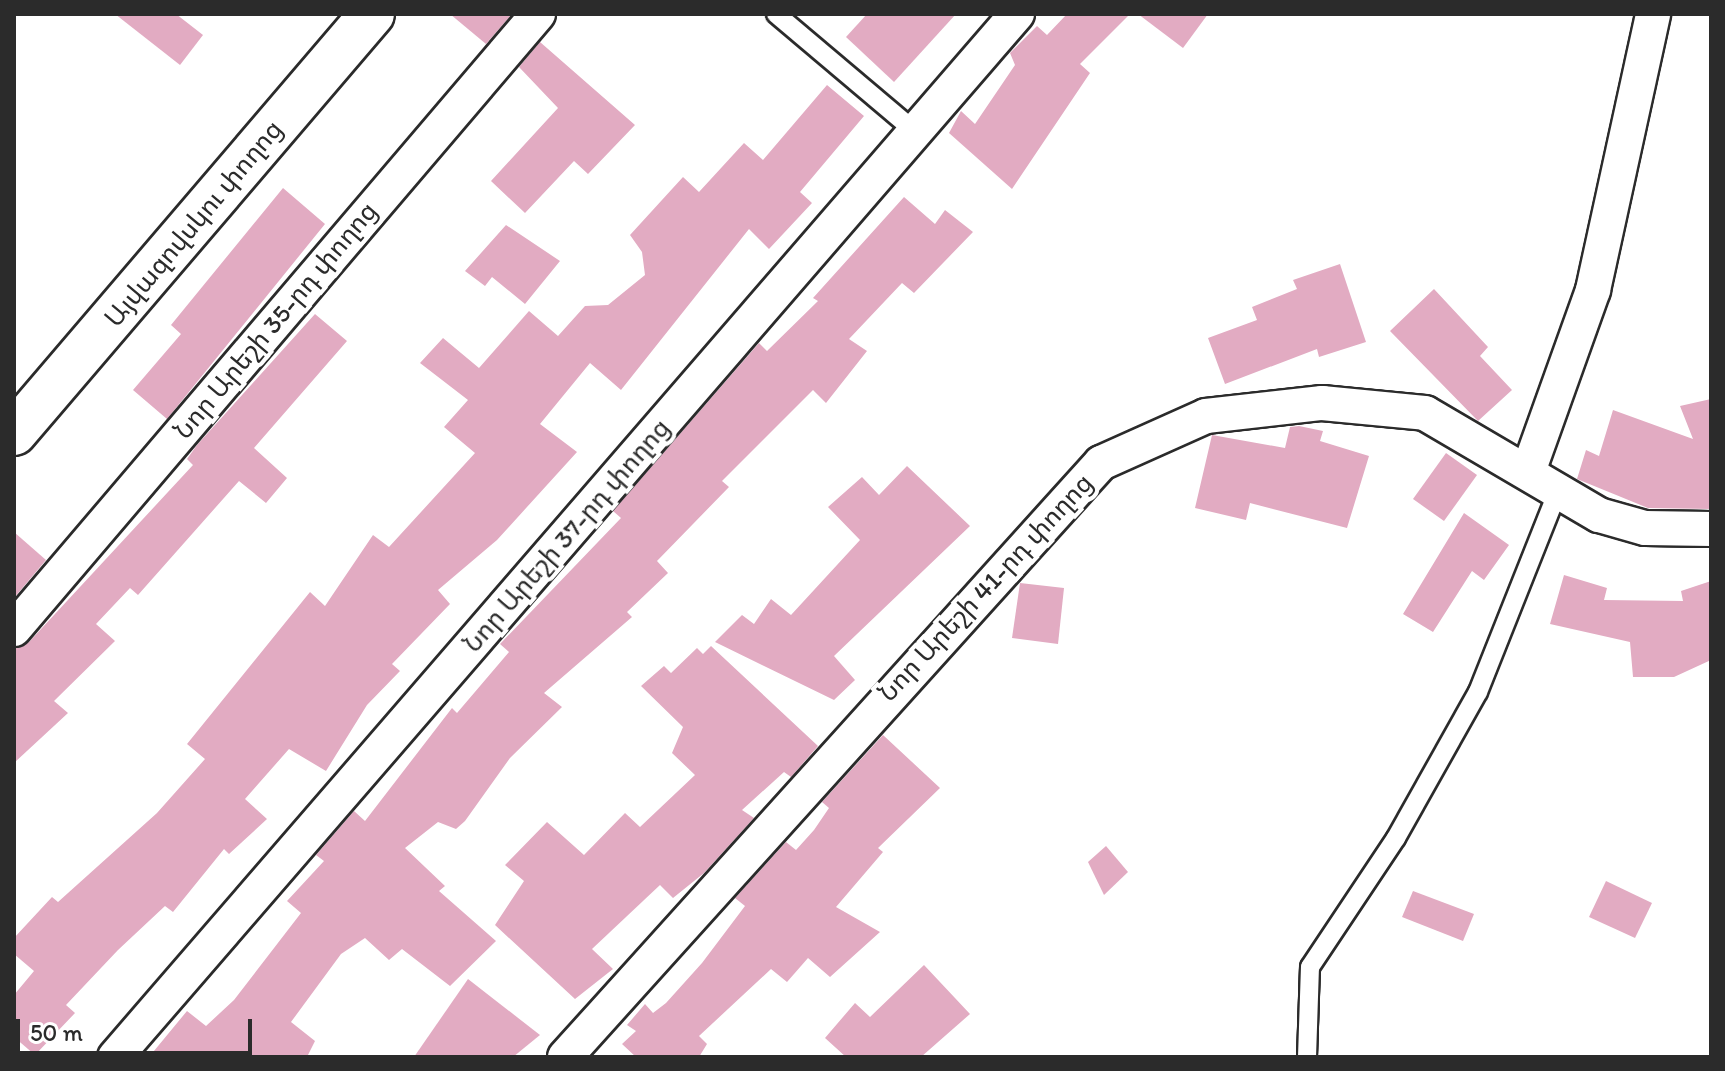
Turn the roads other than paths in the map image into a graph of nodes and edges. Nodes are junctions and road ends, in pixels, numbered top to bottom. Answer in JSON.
{"nodes":[{"id":1,"x":372,"y":14,"type":"edge"},
{"id":2,"x":538,"y":14,"type":"edge"},
{"id":3,"x":776,"y":14,"type":"edge"},
{"id":4,"x":1017,"y":14,"type":"edge"},
{"id":5,"x":1653,"y":14,"type":"edge"},
{"id":6,"x":917,"y":133,"type":"junction"},
{"id":7,"x":14,"y":433,"type":"edge"},
{"id":8,"x":1529,"y":469,"type":"junction"},
{"id":9,"x":1559,"y":488,"type":"junction"},
{"id":10,"x":1711,"y":529,"type":"edge"},
{"id":11,"x":14,"y":629,"type":"edge"},
{"id":12,"x":115,"y":1057,"type":"edge"},
{"id":13,"x":565,"y":1057,"type":"edge"},
{"id":14,"x":1307,"y":1057,"type":"edge"}],
"edges":[{"from":1,"to":7,"type":"main road","name":"Այվազովսկու փողոց"},
{"from":2,"to":11,"type":"street","name":"Նոր Արեշի 35-րդ փողոց"},
{"from":3,"to":6,"type":"lane"},
{"from":4,"to":6,"type":"street","name":"Նոր Արեշի 37-րդ փողոց"},
{"from":5,"to":8,"type":"street"},
{"from":6,"to":12,"type":"street","name":"Նոր Արեշի 37-րդ փողոց"},
{"from":8,"to":9,"type":"street","name":"Նոր Արեշի 41-րդ փողոց"},
{"from":8,"to":13,"type":"street","name":"Նոր Արեշի 41-րդ փողոց"},
{"from":9,"to":10,"type":"street","name":"Նոր Արեշի 41-րդ փողոց"},
{"from":9,"to":14,"type":"lane"}]}
